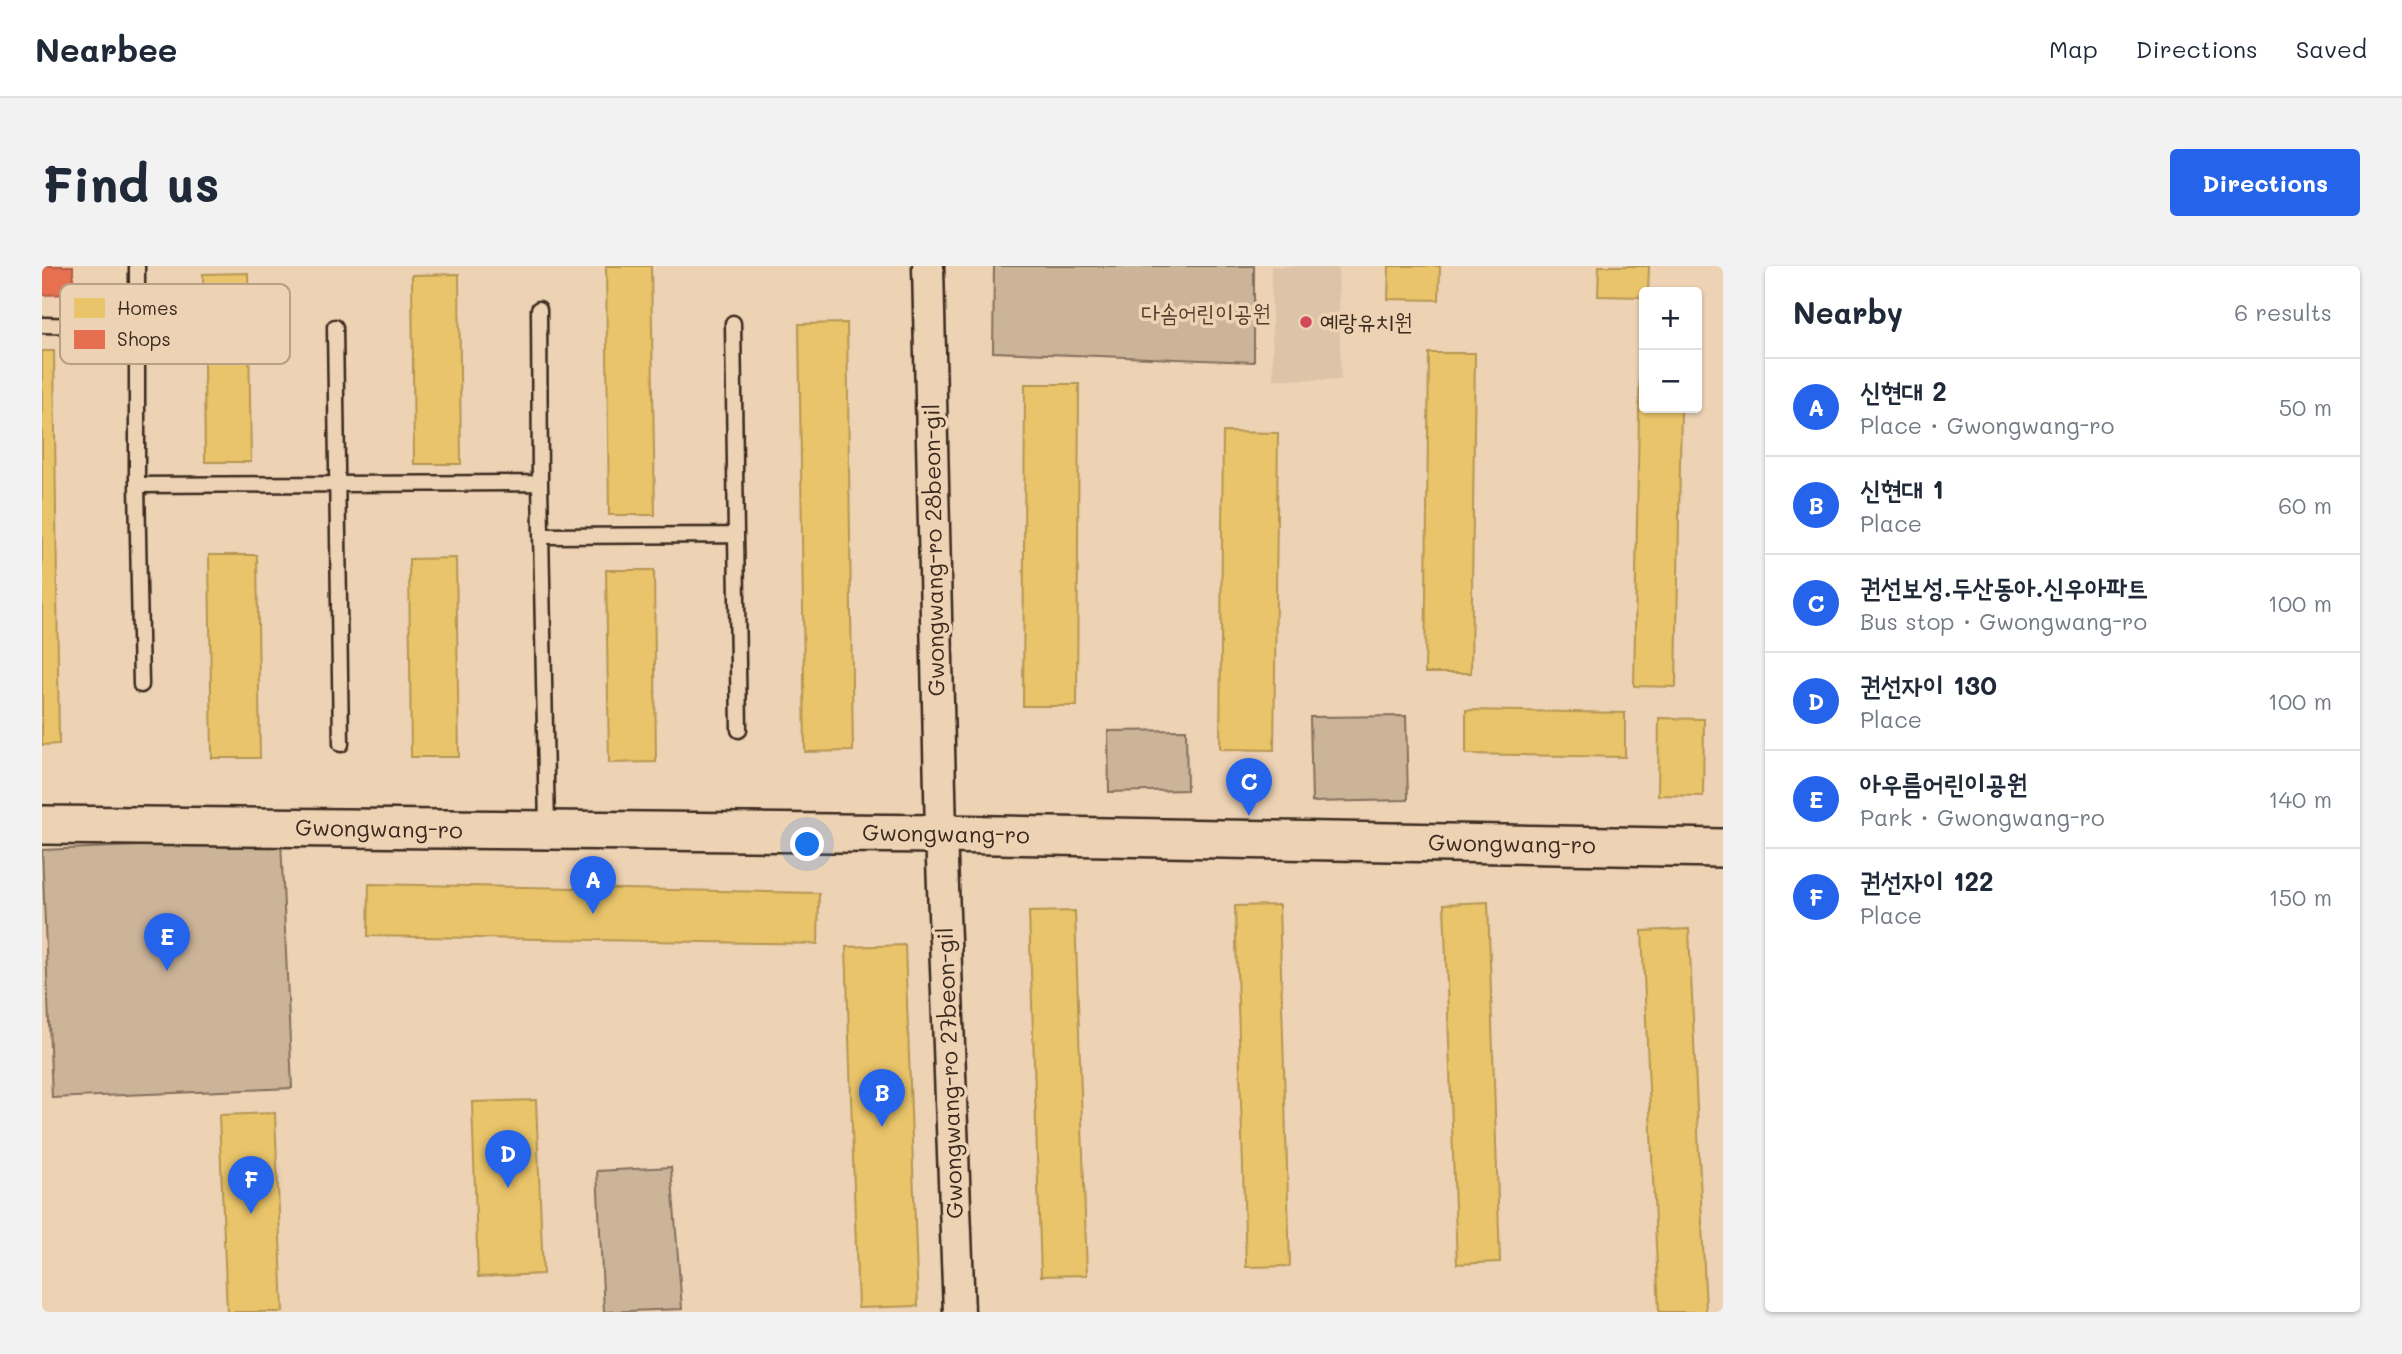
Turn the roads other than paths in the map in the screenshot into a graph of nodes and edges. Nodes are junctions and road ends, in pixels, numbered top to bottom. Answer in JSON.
{"nodes":[{"id":1,"x":136,"y":266,"type":"edge"},
{"id":2,"x":928,"y":266,"type":"edge"},
{"id":3,"x":136,"y":284,"type":"edge"},
{"id":4,"x":539,"y":309,"type":"dead end"},
{"id":5,"x":733,"y":323,"type":"dead end"},
{"id":6,"x":42,"y":325,"type":"edge"},
{"id":7,"x":60,"y":325,"type":"edge"},
{"id":8,"x":335,"y":327,"type":"dead end"},
{"id":9,"x":136,"y":364,"type":"edge"},
{"id":10,"x":540,"y":483,"type":"junction"},
{"id":11,"x":338,"y":484,"type":"junction"},
{"id":12,"x":137,"y":485,"type":"junction"},
{"id":13,"x":736,"y":535,"type":"junction"},
{"id":14,"x":541,"y":536,"type":"junction"},
{"id":15,"x":141,"y":685,"type":"dead end"},
{"id":16,"x":739,"y":730,"type":"dead end"},
{"id":17,"x":341,"y":744,"type":"dead end"},
{"id":18,"x":42,"y":825,"type":"edge"},
{"id":19,"x":547,"y":830,"type":"junction"},
{"id":20,"x":941,"y":834,"type":"junction"},
{"id":21,"x":1723,"y":848,"type":"edge"},
{"id":22,"x":959,"y":1312,"type":"edge"}],
"edges":[{"from":1,"to":3,"type":"lane"},
{"from":2,"to":20,"type":"street","name":"Gwongwang-ro 28beon-gil"},
{"from":4,"to":10,"type":"lane"},
{"from":5,"to":13,"type":"lane"},
{"from":6,"to":7,"type":"lane"},
{"from":8,"to":11,"type":"lane"},
{"from":9,"to":12,"type":"lane"},
{"from":10,"to":11,"type":"lane"},
{"from":10,"to":14,"type":"lane"},
{"from":11,"to":12,"type":"lane"},
{"from":11,"to":17,"type":"lane"},
{"from":12,"to":15,"type":"lane"},
{"from":13,"to":14,"type":"lane"},
{"from":13,"to":16,"type":"lane"},
{"from":14,"to":19,"type":"lane"},
{"from":18,"to":19,"type":"street","name":"Gwongwang-ro"},
{"from":19,"to":20,"type":"street","name":"Gwongwang-ro"},
{"from":20,"to":21,"type":"street","name":"Gwongwang-ro"},
{"from":20,"to":22,"type":"street","name":"Gwongwang-ro 27beon-gil"}]}
